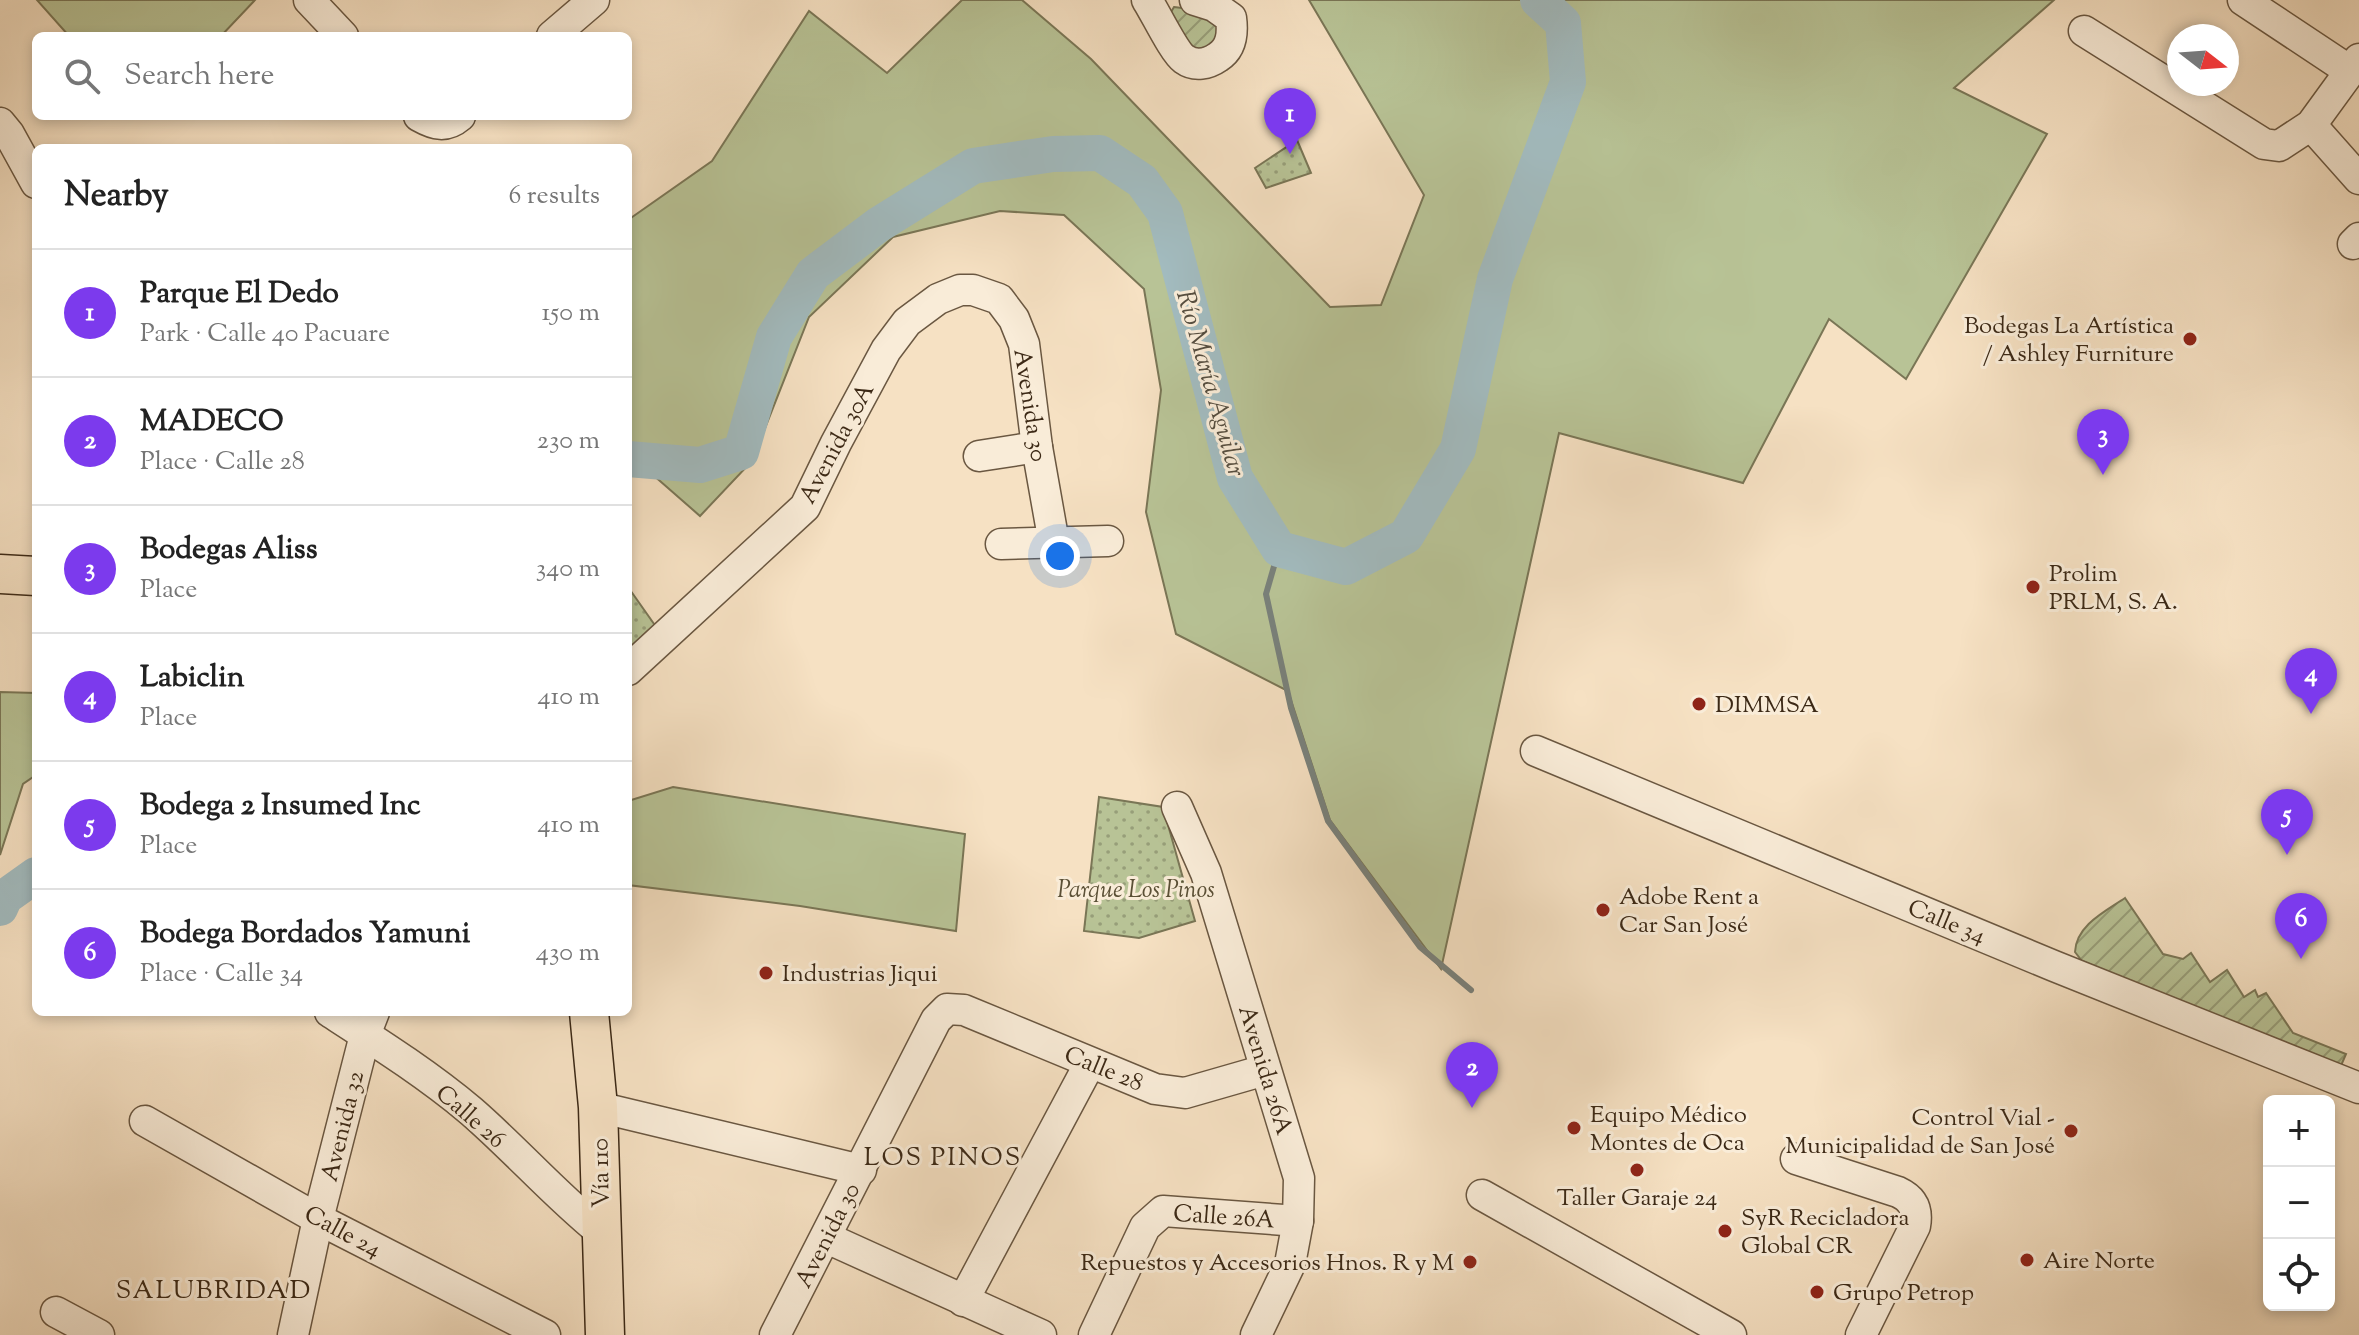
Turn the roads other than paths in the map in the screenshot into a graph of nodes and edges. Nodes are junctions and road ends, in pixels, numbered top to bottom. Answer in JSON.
{"nodes":[{"id":1,"x":309,"y":0,"type":"edge"},
{"id":2,"x":594,"y":0,"type":"edge"},
{"id":3,"x":1147,"y":0,"type":"edge"},
{"id":4,"x":1195,"y":0,"type":"edge"},
{"id":5,"x":2243,"y":0,"type":"edge"},
{"id":6,"x":2084,"y":31,"type":"dead end"},
{"id":7,"x":339,"y":32,"type":"edge"},
{"id":8,"x":557,"y":32,"type":"edge"},
{"id":9,"x":2354,"y":65,"type":"edge"},
{"id":10,"x":0,"y":123,"type":"edge"},
{"id":11,"x":2311,"y":125,"type":"junction"},
{"id":12,"x":32,"y":176,"type":"edge"},
{"id":13,"x":2359,"y":179,"type":"edge"},
{"id":14,"x":973,"y":290,"type":"joint"},
{"id":15,"x":1037,"y":447,"type":"junction"},
{"id":16,"x":979,"y":456,"type":"dead end"},
{"id":17,"x":1108,"y":541,"type":"dead end"},
{"id":18,"x":1054,"y":543,"type":"junction"},
{"id":19,"x":1001,"y":544,"type":"dead end"},
{"id":20,"x":0,"y":574,"type":"edge"},
{"id":21,"x":32,"y":576,"type":"edge"},
{"id":22,"x":632,"y":666,"type":"edge"},
{"id":23,"x":1536,"y":751,"type":"dead end"},
{"id":24,"x":1177,"y":807,"type":"dead end"},
{"id":25,"x":947,"y":1009,"type":"joint"},
{"id":26,"x":344,"y":1016,"type":"edge"},
{"id":27,"x":589,"y":1016,"type":"edge"},
{"id":28,"x":369,"y":1023,"type":"edge"},
{"id":29,"x":1090,"y":1063,"type":"junction"},
{"id":30,"x":1265,"y":1070,"type":"junction"},
{"id":31,"x":2359,"y":1088,"type":"edge"},
{"id":32,"x":598,"y":1107,"type":"junction"},
{"id":33,"x":145,"y":1121,"type":"dead end"},
{"id":34,"x":1796,"y":1159,"type":"dead end"},
{"id":35,"x":861,"y":1170,"type":"junction"},
{"id":36,"x":1482,"y":1195,"type":"dead end"},
{"id":37,"x":318,"y":1219,"type":"junction"},
{"id":38,"x":1298,"y":1221,"type":"junction"},
{"id":39,"x":601,"y":1232,"type":"junction"},
{"id":40,"x":827,"y":1238,"type":"junction"},
{"id":41,"x":963,"y":1301,"type":"junction"},
{"id":42,"x":56,"y":1312,"type":"dead end"},
{"id":43,"x":99,"y":1335,"type":"edge"},
{"id":44,"x":293,"y":1335,"type":"edge"},
{"id":45,"x":545,"y":1335,"type":"edge"},
{"id":46,"x":605,"y":1335,"type":"edge"},
{"id":47,"x":775,"y":1335,"type":"edge"},
{"id":48,"x":1041,"y":1335,"type":"edge"},
{"id":49,"x":1094,"y":1335,"type":"edge"},
{"id":50,"x":1256,"y":1335,"type":"edge"},
{"id":51,"x":1731,"y":1335,"type":"edge"},
{"id":52,"x":1861,"y":1335,"type":"edge"}],
"edges":[{"from":1,"to":7,"type":"street"},
{"from":2,"to":8,"type":"street"},
{"from":3,"to":4,"type":"street"},
{"from":5,"to":9,"type":"street"},
{"from":6,"to":11,"type":"street"},
{"from":9,"to":11,"type":"street"},
{"from":10,"to":12,"type":"street"},
{"from":11,"to":13,"type":"street"},
{"from":14,"to":15,"type":"street","name":"Avenida 30"},
{"from":14,"to":22,"type":"street","name":"Avenida 30A"},
{"from":15,"to":16,"type":"street"},
{"from":15,"to":18,"type":"street","name":"Avenida 30"},
{"from":17,"to":18,"type":"street"},
{"from":18,"to":19,"type":"street"},
{"from":20,"to":21,"type":"main road"},
{"from":23,"to":31,"type":"street","name":"Calle 34"},
{"from":24,"to":30,"type":"street","name":"Avenida 26A"},
{"from":25,"to":29,"type":"street","name":"Calle 28"},
{"from":25,"to":35,"type":"street","name":"Avenida 30"},
{"from":26,"to":28,"type":"street","name":"Calle 26"},
{"from":27,"to":32,"type":"main road","name":"Vía 110"},
{"from":28,"to":37,"type":"street","name":"Avenida 32"},
{"from":28,"to":39,"type":"street","name":"Calle 26"},
{"from":29,"to":30,"type":"street","name":"Calle 28"},
{"from":29,"to":41,"type":"street"},
{"from":30,"to":38,"type":"street","name":"Avenida 26A"},
{"from":32,"to":35,"type":"street"},
{"from":32,"to":39,"type":"main road","name":"Vía 110"},
{"from":33,"to":37,"type":"street","name":"Calle 24"},
{"from":34,"to":52,"type":"street"},
{"from":35,"to":40,"type":"street","name":"Avenida 30"},
{"from":36,"to":51,"type":"street"},
{"from":37,"to":44,"type":"street","name":"Avenida 32"},
{"from":37,"to":45,"type":"street","name":"Calle 24"},
{"from":38,"to":49,"type":"street","name":"Calle 26A"},
{"from":38,"to":50,"type":"street","name":"Avenida 26A"},
{"from":39,"to":46,"type":"main road","name":"Vía 110"},
{"from":40,"to":41,"type":"street"},
{"from":40,"to":47,"type":"street","name":"Avenida 30"},
{"from":41,"to":48,"type":"street"},
{"from":42,"to":43,"type":"street"}]}
